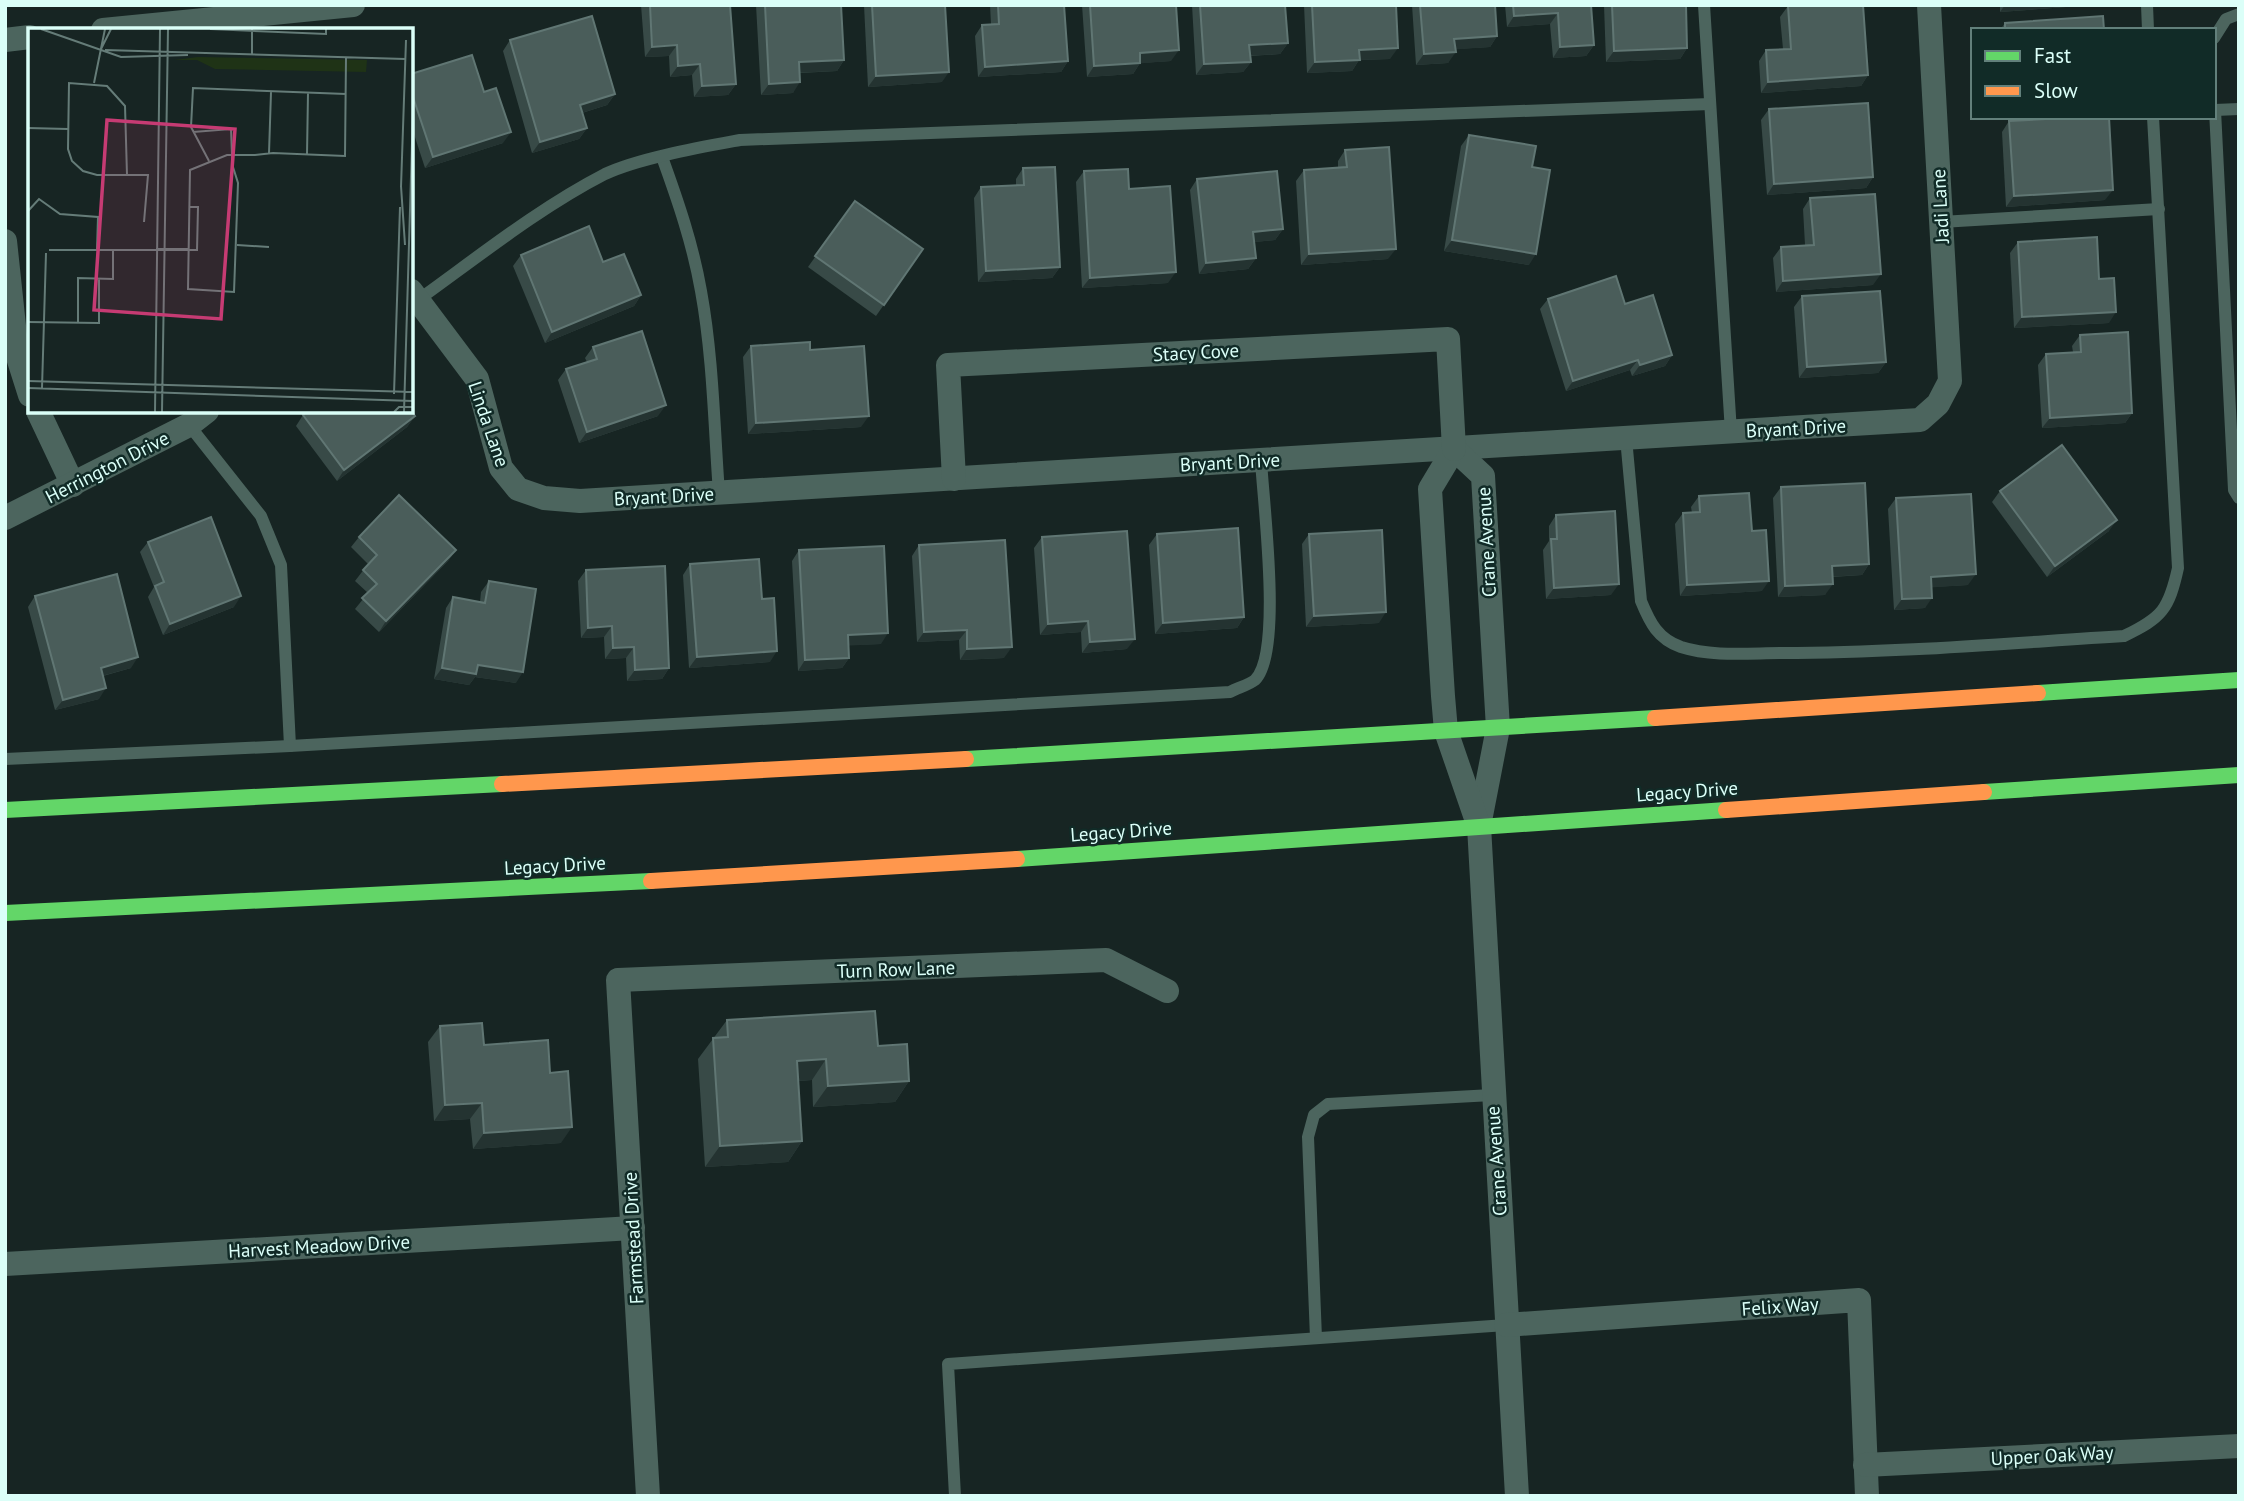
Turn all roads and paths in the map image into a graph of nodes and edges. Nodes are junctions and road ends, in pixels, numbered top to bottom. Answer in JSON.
{"nodes":[{"id":1,"x":353,"y":5,"type":"edge"},
{"id":2,"x":1704,"y":5,"type":"edge"},
{"id":3,"x":1929,"y":5,"type":"edge"},
{"id":4,"x":2147,"y":5,"type":"edge"},
{"id":5,"x":2239,"y":14,"type":"edge"},
{"id":6,"x":310,"y":16,"type":"edge"},
{"id":7,"x":133,"y":28,"type":"edge"},
{"id":8,"x":2148,"y":28,"type":"edge"},
{"id":9,"x":2216,"y":35,"type":"edge"},
{"id":10,"x":28,"y":37,"type":"edge"},
{"id":11,"x":5,"y":40,"type":"edge"},
{"id":12,"x":1710,"y":104,"type":"junction"},
{"id":13,"x":2239,"y":109,"type":"edge"},
{"id":14,"x":2216,"y":110,"type":"edge"},
{"id":15,"x":2153,"y":119,"type":"edge"},
{"id":16,"x":2215,"y":119,"type":"edge"},
{"id":17,"x":663,"y":157,"type":"junction"},
{"id":18,"x":2159,"y":209,"type":"junction"},
{"id":19,"x":1941,"y":222,"type":"junction"},
{"id":20,"x":5,"y":241,"type":"edge"},
{"id":21,"x":414,"y":295,"type":"edge"},
{"id":22,"x":28,"y":389,"type":"edge"},
{"id":23,"x":1938,"y":404,"type":"joint"},
{"id":24,"x":39,"y":413,"type":"edge"},
{"id":25,"x":198,"y":418,"type":"edge"},
{"id":26,"x":1731,"y":432,"type":"junction"},
{"id":27,"x":1626,"y":438,"type":"junction"},
{"id":28,"x":1454,"y":449,"type":"junction"},
{"id":29,"x":1261,"y":460,"type":"junction"},
{"id":30,"x":954,"y":479,"type":"junction"},
{"id":31,"x":73,"y":485,"type":"junction"},
{"id":32,"x":518,"y":489,"type":"joint"},
{"id":33,"x":719,"y":492,"type":"junction"},
{"id":34,"x":2239,"y":498,"type":"edge"},
{"id":35,"x":5,"y":518,"type":"edge"},
{"id":36,"x":2239,"y":680,"type":"edge"},
{"id":37,"x":1498,"y":728,"type":"junction"},
{"id":38,"x":1446,"y":731,"type":"junction"},
{"id":39,"x":290,"y":746,"type":"junction"},
{"id":40,"x":5,"y":759,"type":"edge"},
{"id":41,"x":2239,"y":775,"type":"edge"},
{"id":42,"x":5,"y":810,"type":"edge"},
{"id":43,"x":1479,"y":826,"type":"junction"},
{"id":44,"x":5,"y":913,"type":"edge"},
{"id":45,"x":618,"y":980,"type":"joint"},
{"id":46,"x":1167,"y":991,"type":"dead end"},
{"id":47,"x":1492,"y":1095,"type":"junction"},
{"id":48,"x":633,"y":1228,"type":"junction"},
{"id":49,"x":5,"y":1264,"type":"edge"},
{"id":50,"x":1506,"y":1325,"type":"junction"},
{"id":51,"x":1316,"y":1338,"type":"junction"},
{"id":52,"x":2239,"y":1446,"type":"edge"},
{"id":53,"x":1865,"y":1465,"type":"junction"},
{"id":54,"x":648,"y":1496,"type":"edge"},
{"id":55,"x":955,"y":1496,"type":"edge"},
{"id":56,"x":1517,"y":1496,"type":"edge"},
{"id":57,"x":1867,"y":1496,"type":"edge"}],
"edges":[{"from":1,"to":6,"type":"street"},
{"from":2,"to":12,"type":"lane"},
{"from":3,"to":19,"type":"street","name":"Jadi Lane"},
{"from":4,"to":8,"type":"lane"},
{"from":5,"to":9,"type":"lane"},
{"from":6,"to":7,"type":"street"},
{"from":10,"to":11,"type":"street"},
{"from":12,"to":17,"type":"lane"},
{"from":12,"to":26,"type":"lane"},
{"from":13,"to":14,"type":"lane"},
{"from":15,"to":18,"type":"lane"},
{"from":16,"to":34,"type":"lane"},
{"from":17,"to":21,"type":"lane"},
{"from":17,"to":33,"type":"lane"},
{"from":18,"to":19,"type":"lane"},
{"from":18,"to":27,"type":"lane"},
{"from":19,"to":23,"type":"street","name":"Jadi Lane"},
{"from":20,"to":22,"type":"street"},
{"from":21,"to":32,"type":"street","name":"Linda Lane"},
{"from":23,"to":26,"type":"street","name":"Bryant Drive"},
{"from":24,"to":31,"type":"street"},
{"from":25,"to":31,"type":"street","name":"Herrington Drive"},
{"from":25,"to":39,"type":"lane"},
{"from":26,"to":27,"type":"street","name":"Bryant Drive"},
{"from":27,"to":28,"type":"street","name":"Bryant Drive"},
{"from":28,"to":29,"type":"street","name":"Bryant Drive"},
{"from":28,"to":30,"type":"street","name":"Stacy Cove"},
{"from":28,"to":37,"type":"street","name":"Crane Avenue"},
{"from":28,"to":38,"type":"street","name":"Crane Avenue"},
{"from":29,"to":30,"type":"street","name":"Bryant Drive"},
{"from":29,"to":39,"type":"lane"},
{"from":30,"to":33,"type":"street","name":"Bryant Drive"},
{"from":31,"to":35,"type":"street","name":"Herrington Drive"},
{"from":32,"to":33,"type":"street","name":"Bryant Drive"},
{"from":36,"to":37,"type":"main road"},
{"from":37,"to":38,"type":"main road"},
{"from":37,"to":43,"type":"street","name":"Crane Avenue"},
{"from":38,"to":42,"type":"main road"},
{"from":38,"to":43,"type":"street","name":"Crane Avenue"},
{"from":39,"to":40,"type":"lane"},
{"from":41,"to":43,"type":"main road","name":"Legacy Drive"},
{"from":43,"to":44,"type":"main road","name":"Legacy Drive"},
{"from":43,"to":47,"type":"street","name":"Crane Avenue"},
{"from":45,"to":46,"type":"street","name":"Turn Row Lane"},
{"from":45,"to":48,"type":"street","name":"Farmstead Drive"},
{"from":47,"to":50,"type":"street","name":"Crane Avenue"},
{"from":47,"to":51,"type":"lane"},
{"from":48,"to":49,"type":"street","name":"Harvest Meadow Drive"},
{"from":48,"to":54,"type":"street","name":"Farmstead Drive"},
{"from":50,"to":51,"type":"lane"},
{"from":50,"to":53,"type":"street","name":"Felix Way"},
{"from":50,"to":56,"type":"street","name":"Crane Avenue"},
{"from":51,"to":55,"type":"lane"},
{"from":52,"to":53,"type":"street","name":"Upper Oak Way"},
{"from":53,"to":57,"type":"street","name":"Felix Way"}]}
